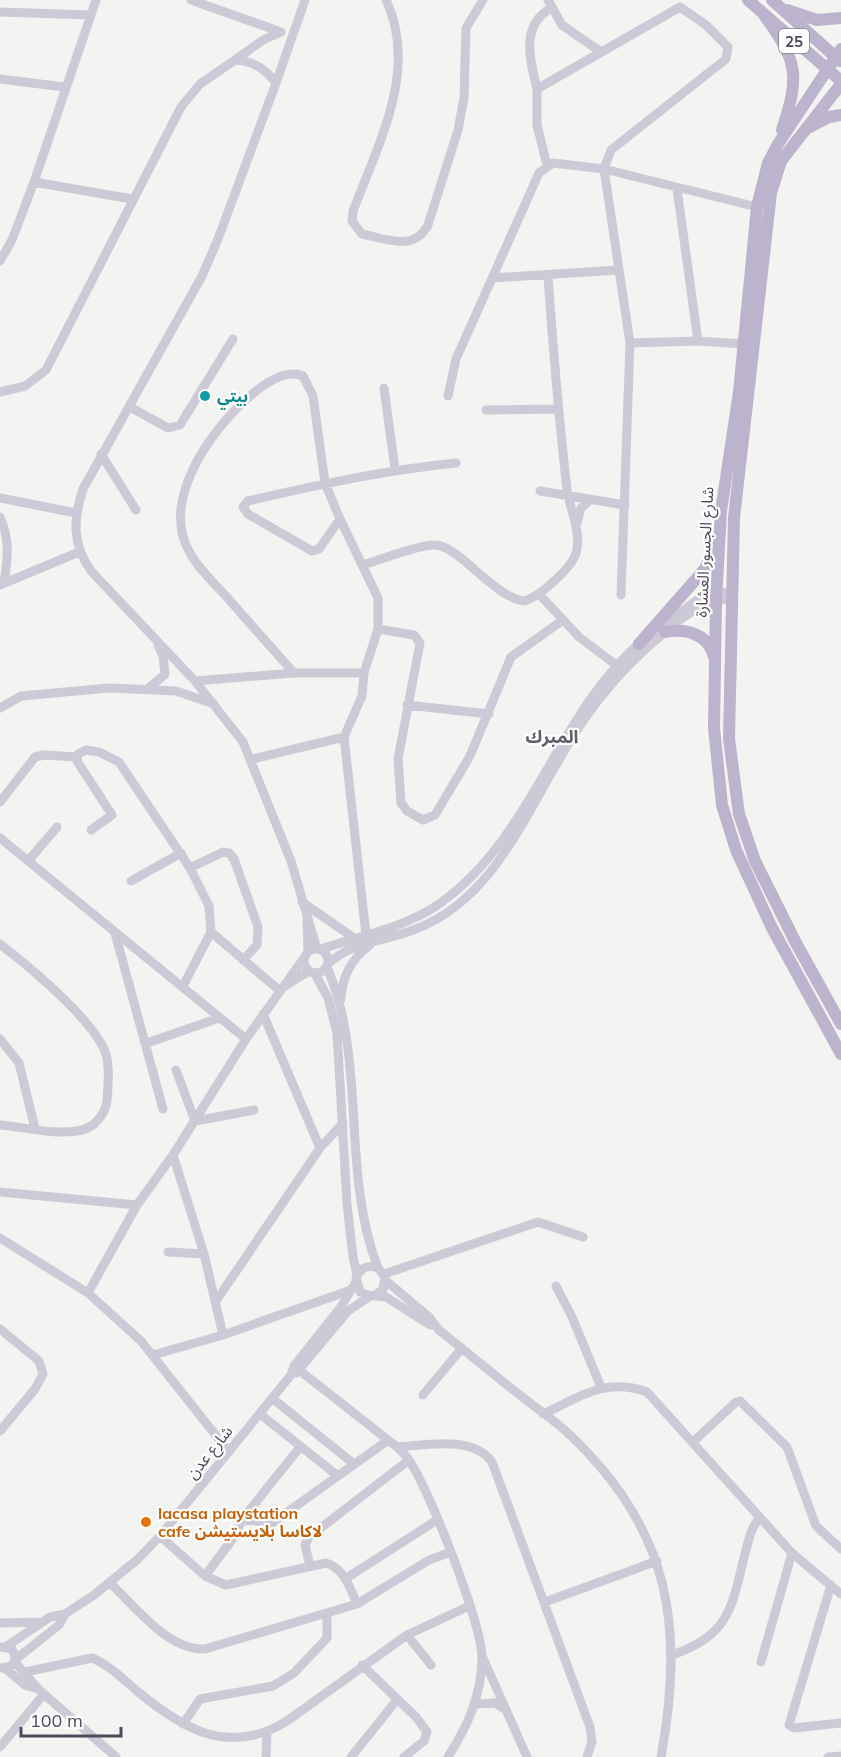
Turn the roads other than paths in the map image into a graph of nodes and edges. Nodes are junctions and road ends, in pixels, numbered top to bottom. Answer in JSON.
{"nodes":[{"id":1,"x":96,"y":0,"type":"edge"},
{"id":2,"x":191,"y":0,"type":"edge"},
{"id":3,"x":305,"y":0,"type":"edge"},
{"id":4,"x":386,"y":0,"type":"edge"},
{"id":5,"x":483,"y":0,"type":"edge"},
{"id":6,"x":748,"y":0,"type":"edge"},
{"id":7,"x":550,"y":4,"type":"edge"},
{"id":8,"x":777,"y":4,"type":"edge"},
{"id":9,"x":0,"y":12,"type":"edge"},
{"id":10,"x":91,"y":15,"type":"junction"},
{"id":11,"x":764,"y":15,"type":"junction"},
{"id":12,"x":841,"y":18,"type":"edge"},
{"id":13,"x":281,"y":32,"type":"junction"},
{"id":14,"x":292,"y":32,"type":"junction"},
{"id":15,"x":601,"y":52,"type":"junction"},
{"id":16,"x":839,"y":56,"type":"edge"},
{"id":17,"x":235,"y":60,"type":"junction"},
{"id":18,"x":827,"y":70,"type":"junction"},
{"id":19,"x":0,"y":79,"type":"edge"},
{"id":20,"x":841,"y":82,"type":"edge"},
{"id":21,"x":276,"y":83,"type":"junction"},
{"id":22,"x":64,"y":87,"type":"junction"},
{"id":23,"x":537,"y":89,"type":"junction"},
{"id":24,"x":841,"y":115,"type":"edge"},
{"id":25,"x":802,"y":130,"type":"junction"},
{"id":26,"x":778,"y":144,"type":"junction"},
{"id":27,"x":547,"y":165,"type":"junction"},
{"id":28,"x":603,"y":169,"type":"junction"},
{"id":29,"x":34,"y":182,"type":"junction"},
{"id":30,"x":677,"y":189,"type":"junction"},
{"id":31,"x":132,"y":199,"type":"junction"},
{"id":32,"x":757,"y":207,"type":"junction"},
{"id":33,"x":0,"y":261,"type":"edge"},
{"id":34,"x":618,"y":270,"type":"junction"},
{"id":35,"x":548,"y":276,"type":"junction"},
{"id":36,"x":492,"y":278,"type":"junction"},
{"id":37,"x":233,"y":339,"type":"dead end"},
{"id":38,"x":698,"y":341,"type":"junction"},
{"id":39,"x":630,"y":344,"type":"junction"},
{"id":40,"x":744,"y":344,"type":"junction"},
{"id":41,"x":384,"y":388,"type":"dead end"},
{"id":42,"x":0,"y":392,"type":"edge"},
{"id":43,"x":448,"y":396,"type":"dead end"},
{"id":44,"x":130,"y":407,"type":"junction"},
{"id":45,"x":558,"y":409,"type":"junction"},
{"id":46,"x":486,"y":410,"type":"dead end"},
{"id":47,"x":101,"y":454,"type":"junction"},
{"id":48,"x":456,"y":463,"type":"dead end"},
{"id":49,"x":395,"y":469,"type":"junction"},
{"id":50,"x":326,"y":483,"type":"junction"},
{"id":51,"x":540,"y":492,"type":"dead end"},
{"id":52,"x":568,"y":495,"type":"junction"},
{"id":53,"x":0,"y":498,"type":"edge"},
{"id":54,"x":590,"y":500,"type":"junction"},
{"id":55,"x":624,"y":505,"type":"junction"},
{"id":56,"x":136,"y":510,"type":"dead end"},
{"id":57,"x":76,"y":513,"type":"junction"},
{"id":58,"x":0,"y":517,"type":"edge"},
{"id":59,"x":340,"y":519,"type":"junction"},
{"id":60,"x":576,"y":525,"type":"junction"},
{"id":61,"x":719,"y":543,"type":"junction"},
{"id":62,"x":79,"y":552,"type":"junction"},
{"id":63,"x":362,"y":565,"type":"junction"},
{"id":64,"x":2,"y":584,"type":"edge"},
{"id":65,"x":539,"y":594,"type":"junction"},
{"id":66,"x":621,"y":596,"type":"dead end"},
{"id":67,"x":717,"y":596,"type":"junction"},
{"id":68,"x":732,"y":596,"type":"junction"},
{"id":69,"x":563,"y":620,"type":"junction"},
{"id":70,"x":378,"y":629,"type":"junction"},
{"id":71,"x":665,"y":632,"type":"junction"},
{"id":72,"x":153,"y":636,"type":"junction"},
{"id":73,"x":639,"y":644,"type":"junction"},
{"id":74,"x":620,"y":667,"type":"junction"},
{"id":75,"x":716,"y":667,"type":"junction"},
{"id":76,"x":294,"y":673,"type":"junction"},
{"id":77,"x":364,"y":674,"type":"junction"},
{"id":78,"x":195,"y":681,"type":"junction"},
{"id":79,"x":150,"y":688,"type":"junction"},
{"id":80,"x":215,"y":705,"type":"junction"},
{"id":81,"x":407,"y":705,"type":"junction"},
{"id":82,"x":0,"y":708,"type":"edge"},
{"id":83,"x":489,"y":714,"type":"junction"},
{"id":84,"x":344,"y":737,"type":"junction"},
{"id":85,"x":77,"y":758,"type":"junction"},
{"id":86,"x":252,"y":759,"type":"junction"},
{"id":87,"x":0,"y":802,"type":"edge"},
{"id":88,"x":57,"y":827,"type":"dead end"},
{"id":89,"x":91,"y":830,"type":"dead end"},
{"id":90,"x":0,"y":838,"type":"edge"},
{"id":91,"x":181,"y":853,"type":"junction"},
{"id":92,"x":29,"y":860,"type":"junction"},
{"id":93,"x":190,"y":868,"type":"junction"},
{"id":94,"x":131,"y":881,"type":"dead end"},
{"id":95,"x":301,"y":901,"type":"junction"},
{"id":96,"x":307,"y":920,"type":"junction"},
{"id":97,"x":211,"y":932,"type":"junction"},
{"id":98,"x":115,"y":933,"type":"junction"},
{"id":99,"x":366,"y":935,"type":"junction"},
{"id":100,"x":354,"y":938,"type":"junction"},
{"id":101,"x":376,"y":941,"type":"junction"},
{"id":102,"x":0,"y":944,"type":"edge"},
{"id":103,"x":319,"y":949,"type":"junction"},
{"id":104,"x":306,"y":955,"type":"junction"},
{"id":105,"x":243,"y":960,"type":"junction"},
{"id":106,"x":328,"y":966,"type":"junction"},
{"id":107,"x":312,"y":972,"type":"junction"},
{"id":108,"x":183,"y":986,"type":"junction"},
{"id":109,"x":281,"y":989,"type":"junction"},
{"id":110,"x":341,"y":1001,"type":"junction"},
{"id":111,"x":263,"y":1014,"type":"junction"},
{"id":112,"x":219,"y":1018,"type":"junction"},
{"id":113,"x":841,"y":1024,"type":"edge"},
{"id":114,"x":0,"y":1039,"type":"edge"},
{"id":115,"x":246,"y":1039,"type":"junction"},
{"id":116,"x":147,"y":1043,"type":"junction"},
{"id":117,"x":841,"y":1054,"type":"edge"},
{"id":118,"x":176,"y":1070,"type":"dead end"},
{"id":119,"x":163,"y":1109,"type":"dead end"},
{"id":120,"x":254,"y":1110,"type":"dead end"},
{"id":121,"x":195,"y":1121,"type":"junction"},
{"id":122,"x":343,"y":1123,"type":"junction"},
{"id":123,"x":0,"y":1125,"type":"edge"},
{"id":124,"x":36,"y":1128,"type":"junction"},
{"id":125,"x":320,"y":1148,"type":"junction"},
{"id":126,"x":173,"y":1155,"type":"junction"},
{"id":127,"x":0,"y":1192,"type":"edge"},
{"id":128,"x":137,"y":1205,"type":"junction"},
{"id":129,"x":583,"y":1237,"type":"dead end"},
{"id":130,"x":0,"y":1238,"type":"edge"},
{"id":131,"x":168,"y":1252,"type":"dead end"},
{"id":132,"x":204,"y":1254,"type":"junction"},
{"id":133,"x":382,"y":1274,"type":"junction"},
{"id":134,"x":355,"y":1282,"type":"junction"},
{"id":135,"x":556,"y":1286,"type":"dead end"},
{"id":136,"x":88,"y":1293,"type":"junction"},
{"id":137,"x":373,"y":1295,"type":"junction"},
{"id":138,"x":216,"y":1301,"type":"junction"},
{"id":139,"x":0,"y":1329,"type":"edge"},
{"id":140,"x":440,"y":1330,"type":"junction"},
{"id":141,"x":223,"y":1335,"type":"junction"},
{"id":142,"x":462,"y":1348,"type":"junction"},
{"id":143,"x":153,"y":1355,"type":"junction"},
{"id":144,"x":295,"y":1371,"type":"junction"},
{"id":145,"x":600,"y":1387,"type":"junction"},
{"id":146,"x":423,"y":1395,"type":"dead end"},
{"id":147,"x":272,"y":1398,"type":"junction"},
{"id":148,"x":543,"y":1413,"type":"junction"},
{"id":149,"x":260,"y":1414,"type":"junction"},
{"id":150,"x":0,"y":1431,"type":"edge"},
{"id":151,"x":387,"y":1441,"type":"junction"},
{"id":152,"x":693,"y":1442,"type":"junction"},
{"id":153,"x":300,"y":1447,"type":"junction"},
{"id":154,"x":397,"y":1447,"type":"junction"},
{"id":155,"x":229,"y":1452,"type":"junction"},
{"id":156,"x":410,"y":1460,"type":"junction"},
{"id":157,"x":354,"y":1464,"type":"junction"},
{"id":158,"x":338,"y":1476,"type":"junction"},
{"id":159,"x":759,"y":1518,"type":"junction"},
{"id":160,"x":243,"y":1519,"type":"junction"},
{"id":161,"x":437,"y":1520,"type":"junction"},
{"id":162,"x":160,"y":1536,"type":"junction"},
{"id":163,"x":841,"y":1549,"type":"edge"},
{"id":164,"x":451,"y":1552,"type":"junction"},
{"id":165,"x":792,"y":1553,"type":"junction"},
{"id":166,"x":657,"y":1561,"type":"junction"},
{"id":167,"x":310,"y":1566,"type":"junction"},
{"id":168,"x":205,"y":1576,"type":"junction"},
{"id":169,"x":345,"y":1579,"type":"junction"},
{"id":170,"x":110,"y":1583,"type":"junction"},
{"id":171,"x":831,"y":1585,"type":"junction"},
{"id":172,"x":841,"y":1594,"type":"edge"},
{"id":173,"x":545,"y":1602,"type":"junction"},
{"id":174,"x":357,"y":1604,"type":"junction"},
{"id":175,"x":469,"y":1606,"type":"junction"},
{"id":176,"x":327,"y":1613,"type":"junction"},
{"id":177,"x":65,"y":1614,"type":"junction"},
{"id":178,"x":42,"y":1622,"type":"junction"},
{"id":179,"x":0,"y":1623,"type":"edge"},
{"id":180,"x":407,"y":1635,"type":"junction"},
{"id":181,"x":2,"y":1646,"type":"edge"},
{"id":182,"x":672,"y":1655,"type":"junction"},
{"id":183,"x":482,"y":1656,"type":"junction"},
{"id":184,"x":15,"y":1660,"type":"junction"},
{"id":185,"x":761,"y":1662,"type":"dead end"},
{"id":186,"x":362,"y":1665,"type":"junction"},
{"id":187,"x":431,"y":1665,"type":"dead end"},
{"id":188,"x":2,"y":1669,"type":"edge"},
{"id":189,"x":25,"y":1672,"type":"junction"},
{"id":190,"x":41,"y":1692,"type":"junction"},
{"id":191,"x":396,"y":1701,"type":"junction"},
{"id":192,"x":476,"y":1704,"type":"junction"},
{"id":193,"x":506,"y":1710,"type":"junction"},
{"id":194,"x":840,"y":1721,"type":"edge"},
{"id":195,"x":183,"y":1724,"type":"junction"},
{"id":196,"x":267,"y":1733,"type":"junction"},
{"id":197,"x":0,"y":1747,"type":"edge"},
{"id":198,"x":110,"y":1755,"type":"edge"},
{"id":199,"x":841,"y":1756,"type":"edge"},
{"id":200,"x":266,"y":1757,"type":"edge"},
{"id":201,"x":351,"y":1757,"type":"edge"},
{"id":202,"x":404,"y":1757,"type":"edge"},
{"id":203,"x":448,"y":1757,"type":"edge"},
{"id":204,"x":526,"y":1757,"type":"edge"},
{"id":205,"x":587,"y":1757,"type":"edge"},
{"id":206,"x":661,"y":1757,"type":"edge"},
{"id":207,"x":828,"y":1757,"type":"edge"}],
"edges":[{"from":1,"to":10,"type":"street"},
{"from":2,"to":13,"type":"street"},
{"from":3,"to":14,"type":"street"},
{"from":4,"to":5,"type":"street"},
{"from":6,"to":11,"type":"main road","number":"25"},
{"from":7,"to":15,"type":"street"},
{"from":7,"to":23,"type":"street"},
{"from":8,"to":12,"type":"main road"},
{"from":8,"to":16,"type":"main road","number":"25"},
{"from":9,"to":10,"type":"street"},
{"from":10,"to":22,"type":"street"},
{"from":11,"to":18,"type":"main road","number":"25"},
{"from":11,"to":26,"type":"main road"},
{"from":13,"to":14,"type":"street"},
{"from":13,"to":17,"type":"street"},
{"from":14,"to":21,"type":"street"},
{"from":15,"to":23,"type":"street"},
{"from":15,"to":28,"type":"street"},
{"from":16,"to":18,"type":"main road","name":"شارع الجسور العشارة"},
{"from":17,"to":21,"type":"street"},
{"from":17,"to":31,"type":"street"},
{"from":18,"to":20,"type":"main road","number":"25"},
{"from":18,"to":26,"type":"main road","name":"شارع الجسور العشارة"},
{"from":19,"to":22,"type":"street"},
{"from":20,"to":25,"type":"main road","name":"شارع الجسور العشارة"},
{"from":21,"to":44,"type":"street"},
{"from":22,"to":29,"type":"street"},
{"from":23,"to":27,"type":"street"},
{"from":24,"to":25,"type":"main road"},
{"from":25,"to":68,"type":"main road","name":"شارع الجسور العشارة"},
{"from":26,"to":32,"type":"main road","name":"شارع الجسور العشارة"},
{"from":27,"to":28,"type":"street"},
{"from":27,"to":36,"type":"street"},
{"from":28,"to":30,"type":"street"},
{"from":28,"to":34,"type":"street"},
{"from":29,"to":31,"type":"street"},
{"from":29,"to":33,"type":"street"},
{"from":30,"to":32,"type":"street"},
{"from":30,"to":38,"type":"street"},
{"from":31,"to":42,"type":"street"},
{"from":32,"to":40,"type":"main road","name":"شارع الجسور العشارة"},
{"from":34,"to":35,"type":"street"},
{"from":34,"to":39,"type":"street"},
{"from":35,"to":36,"type":"street"},
{"from":35,"to":45,"type":"street"},
{"from":36,"to":43,"type":"street"},
{"from":37,"to":44,"type":"street"},
{"from":38,"to":39,"type":"street"},
{"from":38,"to":40,"type":"street"},
{"from":39,"to":55,"type":"street"},
{"from":40,"to":61,"type":"main road","name":"شارع الجسور العشارة"},
{"from":41,"to":49,"type":"street"},
{"from":44,"to":47,"type":"street"},
{"from":45,"to":46,"type":"street"},
{"from":45,"to":52,"type":"street"},
{"from":47,"to":56,"type":"street"},
{"from":47,"to":57,"type":"street"},
{"from":48,"to":49,"type":"street"},
{"from":49,"to":50,"type":"street"},
{"from":50,"to":59,"type":"street"},
{"from":50,"to":59,"type":"street"},
{"from":50,"to":76,"type":"street"},
{"from":51,"to":52,"type":"street"},
{"from":52,"to":54,"type":"street"},
{"from":52,"to":60,"type":"street"},
{"from":53,"to":57,"type":"street"},
{"from":54,"to":55,"type":"street"},
{"from":54,"to":60,"type":"street"},
{"from":55,"to":66,"type":"street"},
{"from":57,"to":62,"type":"street"},
{"from":58,"to":64,"type":"street"},
{"from":59,"to":63,"type":"street"},
{"from":60,"to":65,"type":"street"},
{"from":61,"to":67,"type":"main road","name":"شارع الجسور العشارة"},
{"from":61,"to":73,"type":"main road"},
{"from":62,"to":64,"type":"street"},
{"from":62,"to":72,"type":"street"},
{"from":63,"to":65,"type":"street"},
{"from":63,"to":70,"type":"street"},
{"from":65,"to":69,"type":"street"},
{"from":67,"to":68,"type":"street"},
{"from":67,"to":71,"type":"street"},
{"from":67,"to":73,"type":"street"},
{"from":67,"to":75,"type":"main road","name":"شارع الجسور العشارة"},
{"from":68,"to":113,"type":"main road","name":"شارع الجسور العشارة"},
{"from":69,"to":74,"type":"street"},
{"from":69,"to":83,"type":"street"},
{"from":70,"to":77,"type":"street"},
{"from":70,"to":81,"type":"street"},
{"from":71,"to":74,"type":"street"},
{"from":71,"to":75,"type":"main road"},
{"from":72,"to":78,"type":"street"},
{"from":72,"to":79,"type":"street"},
{"from":73,"to":74,"type":"street"},
{"from":74,"to":99,"type":"street"},
{"from":74,"to":101,"type":"street"},
{"from":75,"to":117,"type":"main road","name":"شارع الجسور العشارة"},
{"from":76,"to":77,"type":"street"},
{"from":76,"to":78,"type":"street"},
{"from":77,"to":84,"type":"street"},
{"from":78,"to":80,"type":"street"},
{"from":79,"to":80,"type":"street"},
{"from":79,"to":82,"type":"street"},
{"from":80,"to":86,"type":"street"},
{"from":81,"to":83,"type":"street"},
{"from":81,"to":83,"type":"street"},
{"from":84,"to":86,"type":"street"},
{"from":84,"to":99,"type":"street"},
{"from":85,"to":87,"type":"street"},
{"from":85,"to":89,"type":"street"},
{"from":85,"to":91,"type":"street"},
{"from":86,"to":95,"type":"street"},
{"from":88,"to":92,"type":"street"},
{"from":90,"to":92,"type":"street"},
{"from":91,"to":93,"type":"street"},
{"from":91,"to":94,"type":"street"},
{"from":92,"to":98,"type":"street"},
{"from":93,"to":97,"type":"street"},
{"from":93,"to":105,"type":"street"},
{"from":95,"to":96,"type":"street"},
{"from":95,"to":100,"type":"street"},
{"from":96,"to":103,"type":"street"},
{"from":96,"to":104,"type":"street"},
{"from":97,"to":105,"type":"street"},
{"from":97,"to":108,"type":"street"},
{"from":98,"to":108,"type":"street"},
{"from":98,"to":116,"type":"street"},
{"from":99,"to":100,"type":"street"},
{"from":100,"to":103,"type":"street"},
{"from":101,"to":106,"type":"street"},
{"from":101,"to":110,"type":"street"},
{"from":102,"to":124,"type":"street"},
{"from":103,"to":104,"type":"street"},
{"from":103,"to":106,"type":"street"},
{"from":104,"to":107,"type":"street"},
{"from":104,"to":109,"type":"street"},
{"from":105,"to":109,"type":"street"},
{"from":106,"to":107,"type":"street"},
{"from":106,"to":110,"type":"street"},
{"from":107,"to":109,"type":"street"},
{"from":107,"to":122,"type":"street"},
{"from":108,"to":112,"type":"street"},
{"from":109,"to":111,"type":"street"},
{"from":110,"to":133,"type":"street"},
{"from":111,"to":115,"type":"street"},
{"from":111,"to":125,"type":"street"},
{"from":112,"to":115,"type":"street"},
{"from":112,"to":116,"type":"street"},
{"from":114,"to":124,"type":"street"},
{"from":115,"to":121,"type":"street"},
{"from":116,"to":119,"type":"street"},
{"from":118,"to":121,"type":"street"},
{"from":120,"to":121,"type":"street"},
{"from":121,"to":126,"type":"street"},
{"from":122,"to":125,"type":"street"},
{"from":122,"to":134,"type":"street"},
{"from":123,"to":124,"type":"street"},
{"from":125,"to":138,"type":"street"},
{"from":126,"to":128,"type":"street"},
{"from":126,"to":132,"type":"street"},
{"from":127,"to":128,"type":"street"},
{"from":128,"to":136,"type":"street"},
{"from":129,"to":133,"type":"street"},
{"from":130,"to":136,"type":"street"},
{"from":131,"to":132,"type":"street"},
{"from":132,"to":138,"type":"street"},
{"from":133,"to":134,"type":"street"},
{"from":133,"to":137,"type":"street"},
{"from":133,"to":140,"type":"street"},
{"from":134,"to":137,"type":"street"},
{"from":134,"to":141,"type":"street"},
{"from":134,"to":144,"type":"street","name":"شارع عدن"},
{"from":135,"to":145,"type":"street"},
{"from":136,"to":143,"type":"street"},
{"from":137,"to":140,"type":"street"},
{"from":137,"to":144,"type":"street","name":"شارع عدن"},
{"from":138,"to":141,"type":"street"},
{"from":139,"to":150,"type":"street"},
{"from":140,"to":142,"type":"street"},
{"from":141,"to":143,"type":"street"},
{"from":142,"to":146,"type":"street"},
{"from":142,"to":148,"type":"street"},
{"from":143,"to":155,"type":"street"},
{"from":144,"to":147,"type":"street","name":"شارع عدن"},
{"from":144,"to":151,"type":"street"},
{"from":145,"to":148,"type":"street"},
{"from":145,"to":152,"type":"street"},
{"from":147,"to":149,"type":"street","name":"شارع عدن"},
{"from":147,"to":157,"type":"street"},
{"from":148,"to":166,"type":"street"},
{"from":149,"to":153,"type":"street"},
{"from":149,"to":155,"type":"street","name":"شارع عدن"},
{"from":151,"to":154,"type":"street"},
{"from":151,"to":157,"type":"street"},
{"from":152,"to":159,"type":"street"},
{"from":152,"to":163,"type":"street"},
{"from":153,"to":158,"type":"street"},
{"from":153,"to":160,"type":"street"},
{"from":154,"to":156,"type":"street"},
{"from":154,"to":173,"type":"street"},
{"from":155,"to":162,"type":"street","name":"شارع عدن"},
{"from":156,"to":161,"type":"street"},
{"from":156,"to":167,"type":"street"},
{"from":157,"to":158,"type":"street"},
{"from":158,"to":160,"type":"street"},
{"from":159,"to":165,"type":"street"},
{"from":159,"to":182,"type":"street"},
{"from":160,"to":168,"type":"street"},
{"from":161,"to":164,"type":"street"},
{"from":161,"to":169,"type":"street"},
{"from":162,"to":168,"type":"street"},
{"from":162,"to":170,"type":"street","name":"شارع عدن"},
{"from":164,"to":174,"type":"street"},
{"from":164,"to":175,"type":"street"},
{"from":165,"to":171,"type":"street"},
{"from":165,"to":185,"type":"street"},
{"from":166,"to":173,"type":"street"},
{"from":166,"to":182,"type":"street"},
{"from":167,"to":168,"type":"street"},
{"from":167,"to":169,"type":"street"},
{"from":169,"to":174,"type":"street"},
{"from":170,"to":176,"type":"street"},
{"from":170,"to":177,"type":"street","name":"شارع عدن"},
{"from":171,"to":172,"type":"street"},
{"from":171,"to":194,"type":"street"},
{"from":173,"to":205,"type":"street"},
{"from":174,"to":176,"type":"street"},
{"from":175,"to":180,"type":"street"},
{"from":175,"to":183,"type":"street"},
{"from":176,"to":195,"type":"street"},
{"from":177,"to":178,"type":"street","name":"شارع عدن"},
{"from":177,"to":184,"type":"street","name":"شارع عدن"},
{"from":178,"to":179,"type":"street"},
{"from":178,"to":181,"type":"street","name":"شارع عدن"},
{"from":180,"to":186,"type":"street"},
{"from":180,"to":187,"type":"street"},
{"from":181,"to":184,"type":"street"},
{"from":182,"to":206,"type":"street"},
{"from":183,"to":192,"type":"street"},
{"from":183,"to":193,"type":"street"},
{"from":184,"to":188,"type":"street","name":"شارع عدن"},
{"from":184,"to":189,"type":"street"},
{"from":186,"to":191,"type":"street"},
{"from":186,"to":196,"type":"street"},
{"from":188,"to":190,"type":"street"},
{"from":189,"to":190,"type":"street"},
{"from":189,"to":195,"type":"street"},
{"from":190,"to":197,"type":"street"},
{"from":190,"to":198,"type":"street"},
{"from":191,"to":201,"type":"street"},
{"from":191,"to":202,"type":"street"},
{"from":192,"to":193,"type":"street"},
{"from":192,"to":203,"type":"street"},
{"from":193,"to":204,"type":"street"},
{"from":195,"to":196,"type":"street"},
{"from":196,"to":200,"type":"street"},
{"from":199,"to":207,"type":"street"}]}
